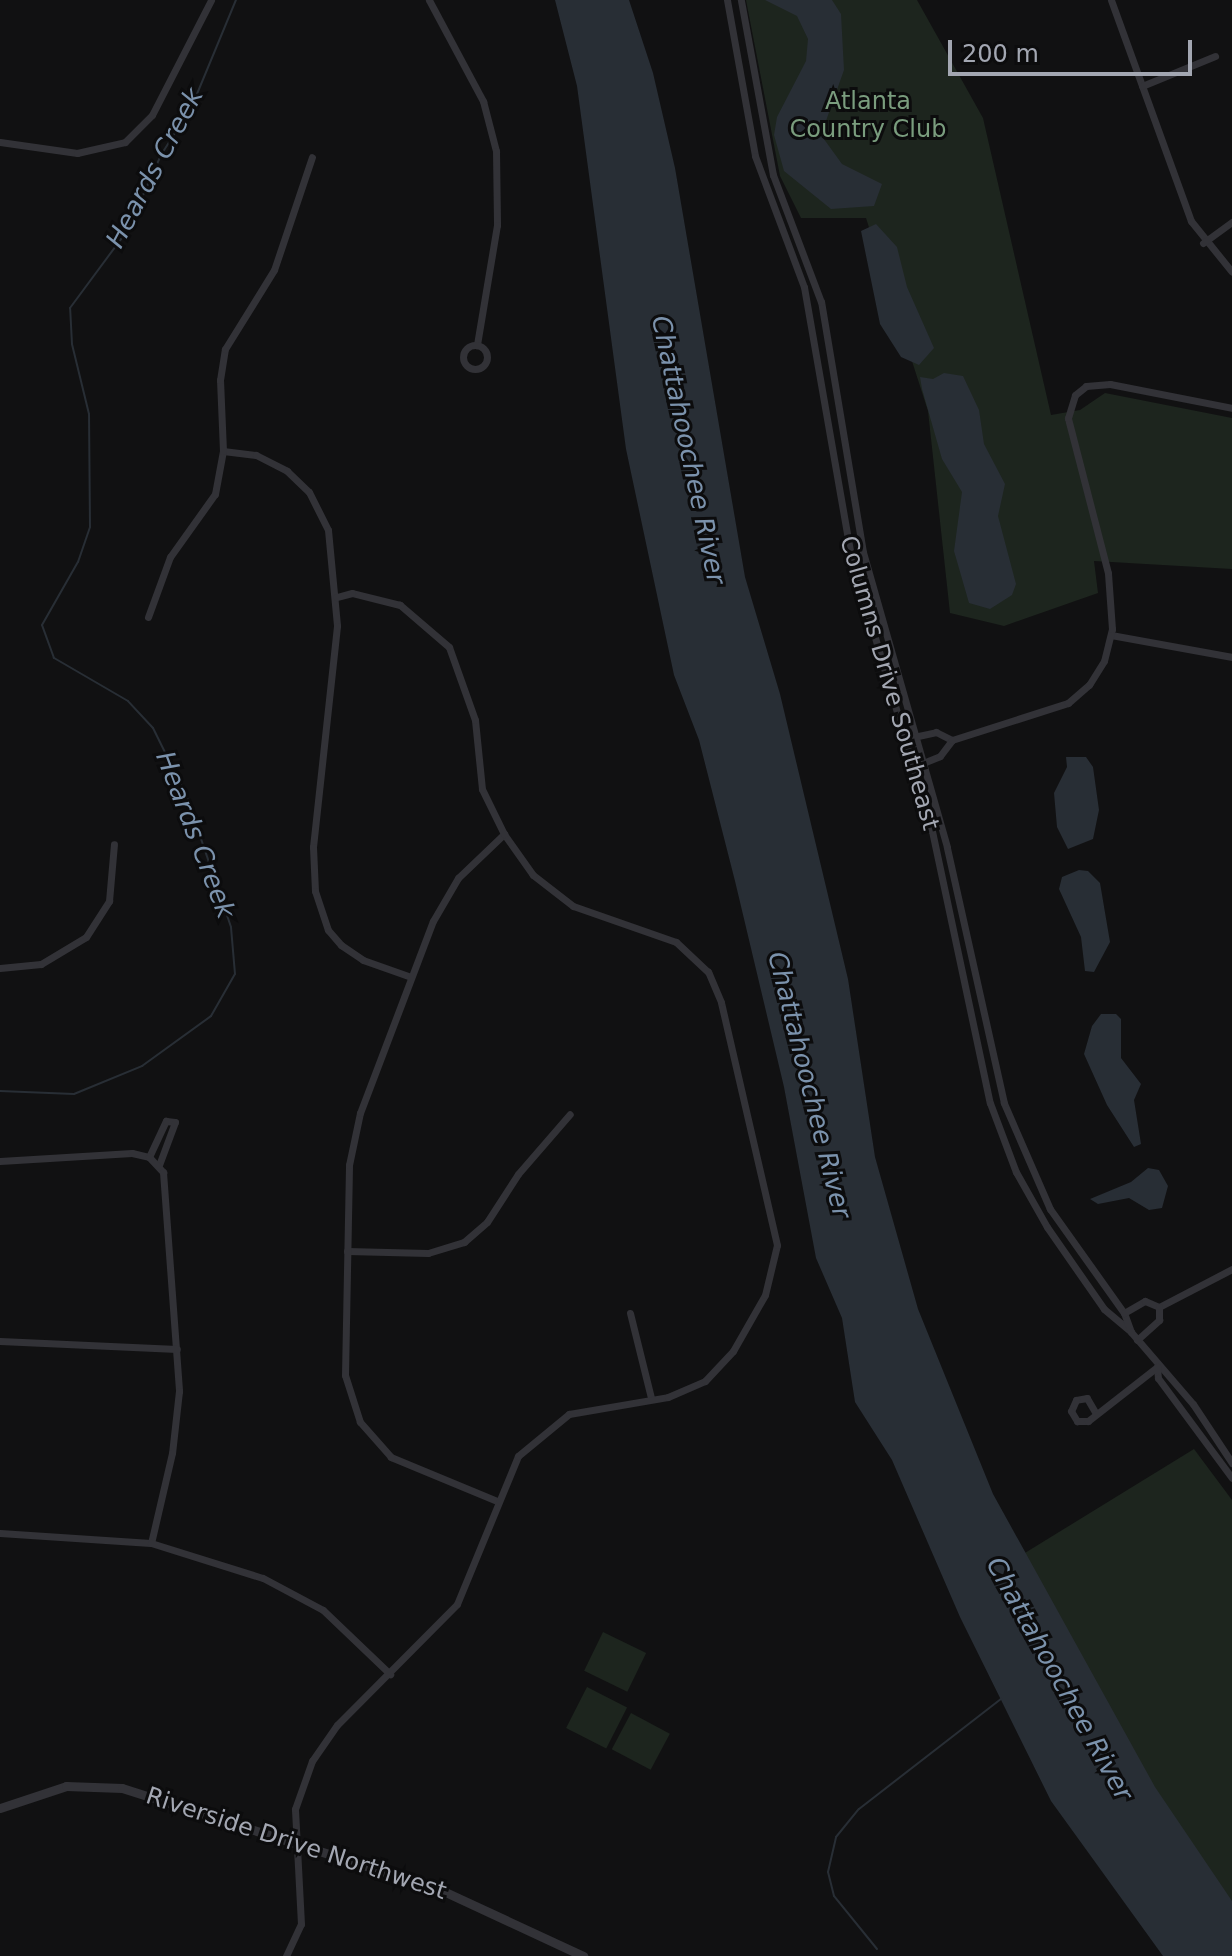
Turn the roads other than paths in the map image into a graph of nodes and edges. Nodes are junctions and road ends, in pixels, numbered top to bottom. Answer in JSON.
{"nodes":[{"id":1,"x":211,"y":0,"type":"edge"},
{"id":2,"x":429,"y":0,"type":"edge"},
{"id":3,"x":727,"y":0,"type":"edge"},
{"id":4,"x":741,"y":0,"type":"edge"},
{"id":5,"x":1111,"y":0,"type":"edge"},
{"id":6,"x":1215,"y":56,"type":"dead end"},
{"id":7,"x":1142,"y":86,"type":"junction"},
{"id":8,"x":0,"y":142,"type":"edge"},
{"id":9,"x":312,"y":157,"type":"dead end"},
{"id":10,"x":1232,"y":222,"type":"edge"},
{"id":11,"x":1203,"y":243,"type":"junction"},
{"id":12,"x":1232,"y":272,"type":"edge"},
{"id":13,"x":477,"y":345,"type":"dead end"},
{"id":14,"x":1232,"y":408,"type":"edge"},
{"id":15,"x":223,"y":451,"type":"junction"},
{"id":16,"x":337,"y":597,"type":"junction"},
{"id":17,"x":148,"y":617,"type":"dead end"},
{"id":18,"x":1111,"y":635,"type":"junction"},
{"id":19,"x":1232,"y":657,"type":"edge"},
{"id":20,"x":916,"y":736,"type":"junction"},
{"id":21,"x":904,"y":739,"type":"junction"},
{"id":22,"x":952,"y":740,"type":"junction"},
{"id":23,"x":924,"y":763,"type":"junction"},
{"id":24,"x":913,"y":767,"type":"junction"},
{"id":25,"x":504,"y":834,"type":"junction"},
{"id":26,"x":114,"y":844,"type":"dead end"},
{"id":27,"x":0,"y":968,"type":"edge"},
{"id":28,"x":411,"y":977,"type":"junction"},
{"id":29,"x":570,"y":1114,"type":"dead end"},
{"id":30,"x":149,"y":1157,"type":"junction"},
{"id":31,"x":0,"y":1161,"type":"edge"},
{"id":32,"x":159,"y":1165,"type":"junction"},
{"id":33,"x":347,"y":1251,"type":"junction"},
{"id":34,"x":1232,"y":1269,"type":"edge"},
{"id":35,"x":1159,"y":1307,"type":"junction"},
{"id":36,"x":630,"y":1313,"type":"dead end"},
{"id":37,"x":1124,"y":1313,"type":"junction"},
{"id":38,"x":1131,"y":1332,"type":"junction"},
{"id":39,"x":1137,"y":1340,"type":"junction"},
{"id":40,"x":0,"y":1341,"type":"edge"},
{"id":41,"x":177,"y":1349,"type":"junction"},
{"id":42,"x":1157,"y":1367,"type":"junction"},
{"id":43,"x":651,"y":1398,"type":"junction"},
{"id":44,"x":1095,"y":1412,"type":"dead end"},
{"id":45,"x":1232,"y":1463,"type":"edge"},
{"id":46,"x":1232,"y":1478,"type":"edge"},
{"id":47,"x":497,"y":1501,"type":"junction"},
{"id":48,"x":0,"y":1533,"type":"edge"},
{"id":49,"x":151,"y":1543,"type":"junction"},
{"id":50,"x":390,"y":1674,"type":"junction"},
{"id":51,"x":0,"y":1808,"type":"edge"},
{"id":52,"x":298,"y":1848,"type":"junction"},
{"id":53,"x":286,"y":1956,"type":"edge"},
{"id":54,"x":583,"y":1956,"type":"edge"}],
"edges":[{"from":1,"to":8,"type":"street"},
{"from":2,"to":13,"type":"street"},
{"from":3,"to":21,"type":"street","name":"Columns Drive Southeast"},
{"from":4,"to":20,"type":"street","name":"Columns Drive Southeast"},
{"from":5,"to":7,"type":"street"},
{"from":6,"to":7,"type":"street"},
{"from":7,"to":11,"type":"street"},
{"from":9,"to":15,"type":"street"},
{"from":10,"to":11,"type":"street"},
{"from":11,"to":12,"type":"street"},
{"from":14,"to":18,"type":"street"},
{"from":15,"to":16,"type":"street"},
{"from":15,"to":17,"type":"street"},
{"from":16,"to":25,"type":"street"},
{"from":16,"to":28,"type":"street"},
{"from":18,"to":19,"type":"street"},
{"from":18,"to":22,"type":"street"},
{"from":20,"to":21,"type":"street"},
{"from":20,"to":22,"type":"street"},
{"from":20,"to":23,"type":"street","name":"Columns Drive Southeast"},
{"from":21,"to":24,"type":"street","name":"Columns Drive Southeast"},
{"from":22,"to":23,"type":"street"},
{"from":23,"to":24,"type":"street"},
{"from":23,"to":37,"type":"street","name":"Columns Drive Southeast"},
{"from":24,"to":38,"type":"street","name":"Columns Drive Southeast"},
{"from":25,"to":28,"type":"street"},
{"from":25,"to":43,"type":"street"},
{"from":26,"to":27,"type":"street"},
{"from":28,"to":33,"type":"street"},
{"from":29,"to":33,"type":"street"},
{"from":30,"to":31,"type":"street"},
{"from":30,"to":32,"type":"street"},
{"from":30,"to":32,"type":"street"},
{"from":32,"to":41,"type":"street"},
{"from":33,"to":47,"type":"street"},
{"from":34,"to":35,"type":"street"},
{"from":35,"to":37,"type":"street"},
{"from":35,"to":39,"type":"street"},
{"from":36,"to":43,"type":"street"},
{"from":37,"to":38,"type":"street","name":"Columns Drive Southeast"},
{"from":38,"to":39,"type":"street","name":"Columns Drive Southeast"},
{"from":39,"to":42,"type":"street","name":"Columns Drive Southeast"},
{"from":40,"to":41,"type":"street"},
{"from":41,"to":49,"type":"street"},
{"from":42,"to":44,"type":"street"},
{"from":42,"to":45,"type":"street","name":"Columns Drive Southeast"},
{"from":42,"to":46,"type":"street","name":"Columns Drive Southeast"},
{"from":43,"to":47,"type":"street"},
{"from":47,"to":50,"type":"street"},
{"from":48,"to":49,"type":"street"},
{"from":49,"to":50,"type":"street"},
{"from":50,"to":52,"type":"street"},
{"from":51,"to":52,"type":"street","name":"Riverside Drive Northwest"},
{"from":52,"to":53,"type":"street"},
{"from":52,"to":54,"type":"street","name":"Riverside Drive Northwest"}]}
